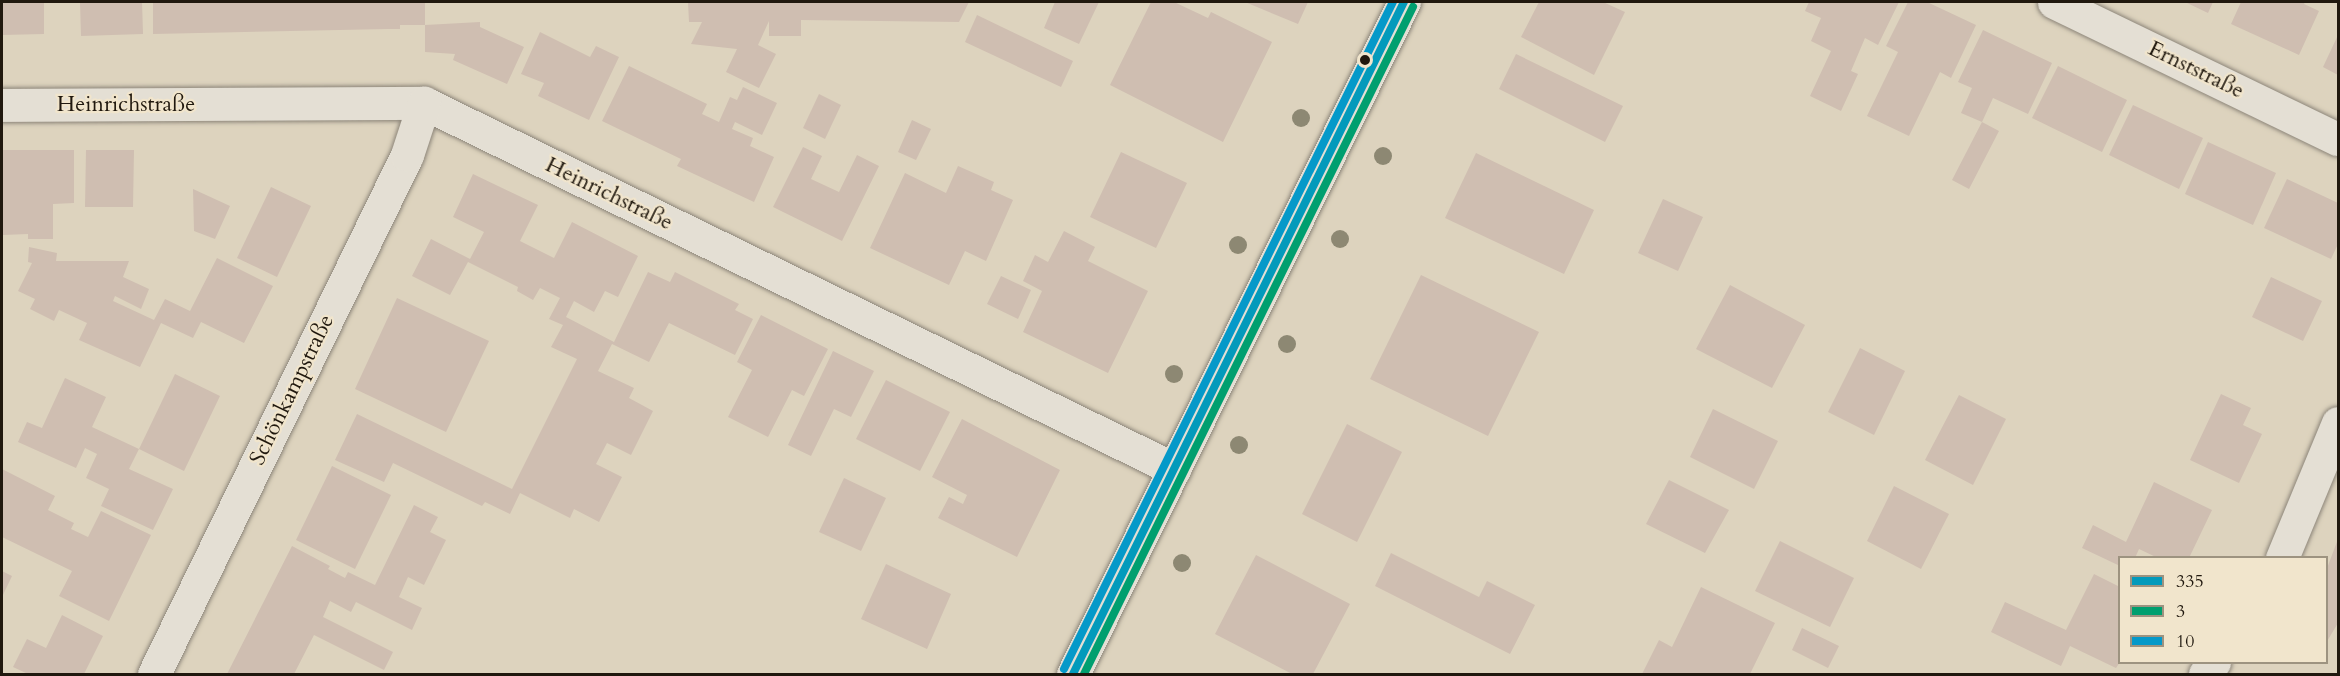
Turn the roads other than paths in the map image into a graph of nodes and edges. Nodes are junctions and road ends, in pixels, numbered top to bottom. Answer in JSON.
{"nodes":[{"id":1,"x":1404,"y":2,"type":"edge"},
{"id":2,"x":2054,"y":2,"type":"edge"},
{"id":3,"x":424,"y":104,"type":"junction"},
{"id":4,"x":2,"y":105,"type":"edge"},
{"id":5,"x":2338,"y":139,"type":"edge"},
{"id":6,"x":2338,"y":423,"type":"edge"},
{"id":7,"x":2331,"y":466,"type":"edge"},
{"id":8,"x":1174,"y":469,"type":"junction"},
{"id":9,"x":2283,"y":556,"type":"edge"},
{"id":10,"x":154,"y":675,"type":"edge"},
{"id":11,"x":1073,"y":675,"type":"edge"}],
"edges":[{"from":1,"to":8,"type":"street"},
{"from":2,"to":5,"type":"street","name":"Ernststraße"},
{"from":3,"to":4,"type":"street","name":"Heinrichstraße"},
{"from":3,"to":8,"type":"street","name":"Heinrichstraße"},
{"from":3,"to":10,"type":"street","name":"Schönkampstraße"},
{"from":6,"to":7,"type":"street"},
{"from":7,"to":9,"type":"street"},
{"from":8,"to":11,"type":"street"}]}
